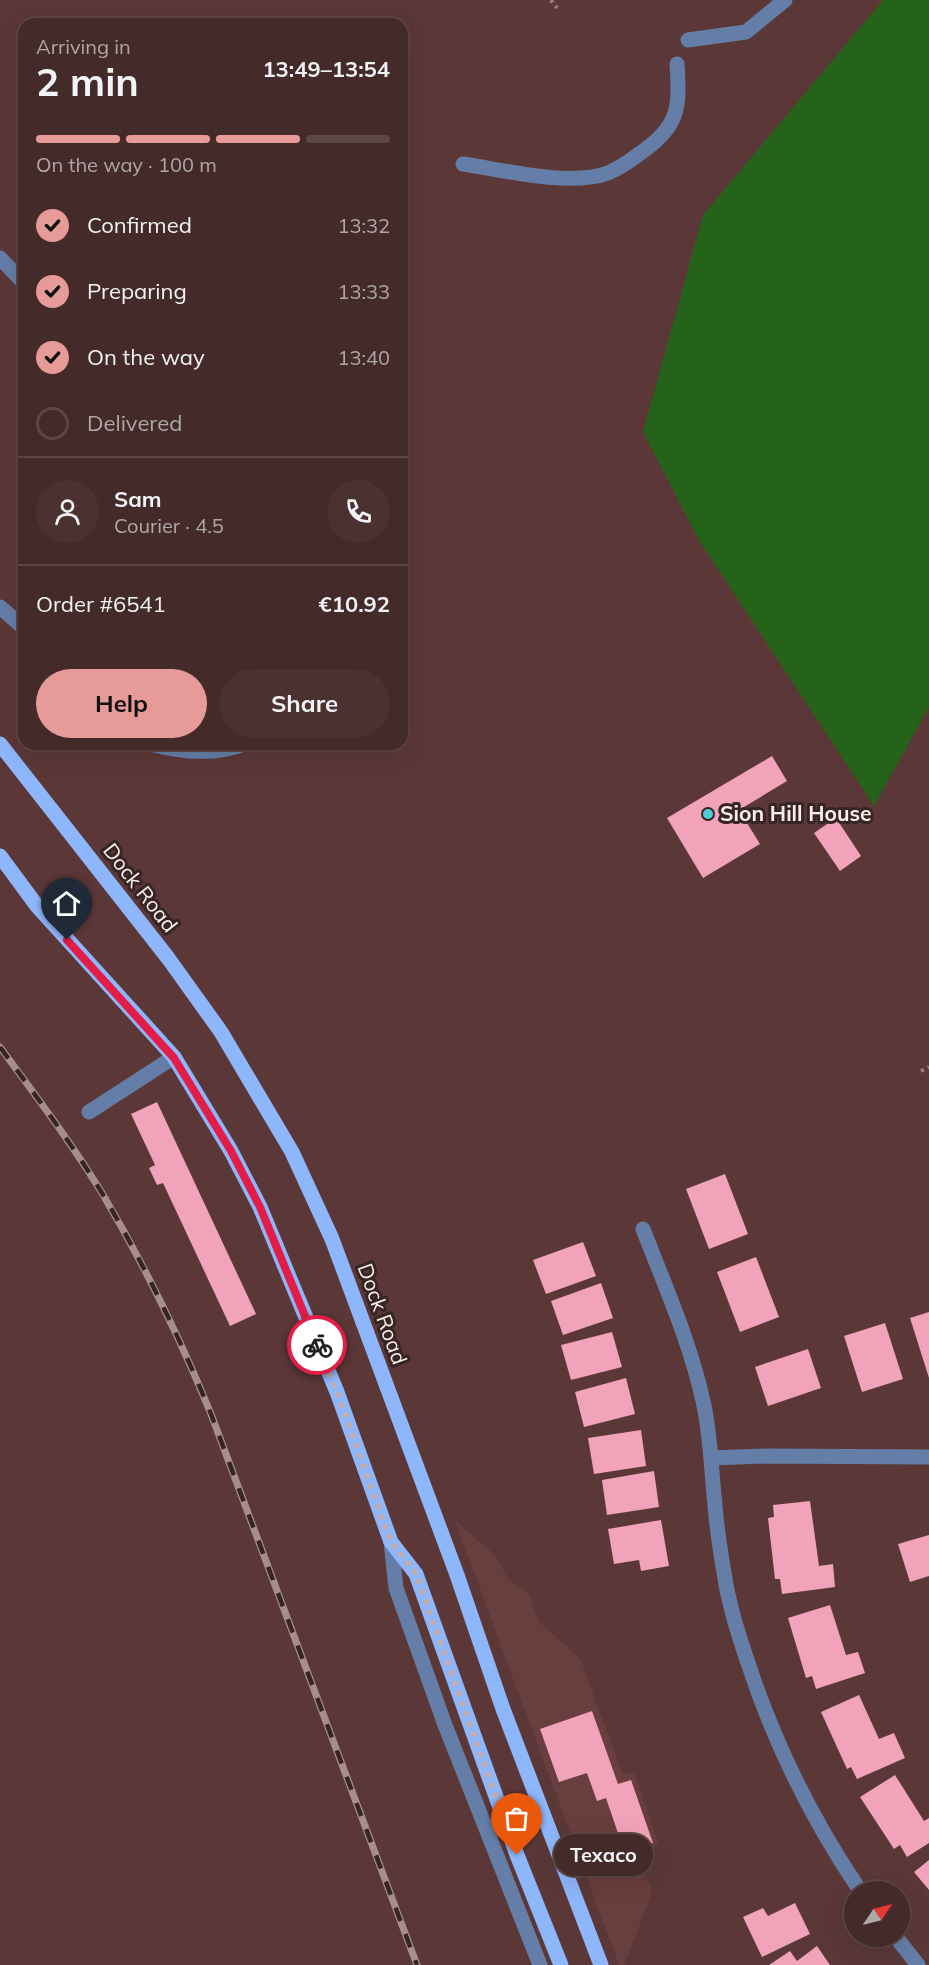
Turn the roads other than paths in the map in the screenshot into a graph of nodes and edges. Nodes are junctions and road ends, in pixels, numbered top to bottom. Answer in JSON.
{"nodes":[{"id":1,"x":785,"y":0,"type":"edge"},
{"id":2,"x":688,"y":40,"type":"dead end"},
{"id":3,"x":677,"y":64,"type":"dead end"},
{"id":4,"x":463,"y":164,"type":"dead end"},
{"id":5,"x":0,"y":258,"type":"edge"},
{"id":6,"x":18,"y":277,"type":"edge"},
{"id":7,"x":0,"y":608,"type":"edge"},
{"id":8,"x":18,"y":621,"type":"edge"},
{"id":9,"x":0,"y":744,"type":"edge"},
{"id":10,"x":178,"y":750,"type":"edge"},
{"id":11,"x":222,"y":750,"type":"edge"},
{"id":12,"x":0,"y":856,"type":"edge"},
{"id":13,"x":174,"y":1058,"type":"junction"},
{"id":14,"x":89,"y":1113,"type":"dead end"},
{"id":15,"x":643,"y":1229,"type":"dead end"},
{"id":16,"x":929,"y":1457,"type":"edge"},
{"id":17,"x":711,"y":1458,"type":"junction"},
{"id":18,"x":391,"y":1542,"type":"junction"},
{"id":19,"x":853,"y":1881,"type":"edge"},
{"id":20,"x":904,"y":1947,"type":"edge"},
{"id":21,"x":540,"y":1965,"type":"edge"},
{"id":22,"x":561,"y":1965,"type":"edge"},
{"id":23,"x":601,"y":1965,"type":"edge"},
{"id":24,"x":918,"y":1965,"type":"edge"}],
"edges":[{"from":1,"to":2,"type":"street"},
{"from":3,"to":4,"type":"street"},
{"from":5,"to":6,"type":"street"},
{"from":7,"to":8,"type":"street"},
{"from":9,"to":23,"type":"main road","name":"Dock Road"},
{"from":10,"to":11,"type":"street"},
{"from":12,"to":13,"type":"main road"},
{"from":13,"to":14,"type":"street"},
{"from":13,"to":18,"type":"main road"},
{"from":15,"to":17,"type":"street"},
{"from":16,"to":17,"type":"street"},
{"from":17,"to":19,"type":"street"},
{"from":18,"to":21,"type":"street"},
{"from":18,"to":22,"type":"main road"},
{"from":20,"to":24,"type":"street"}]}
